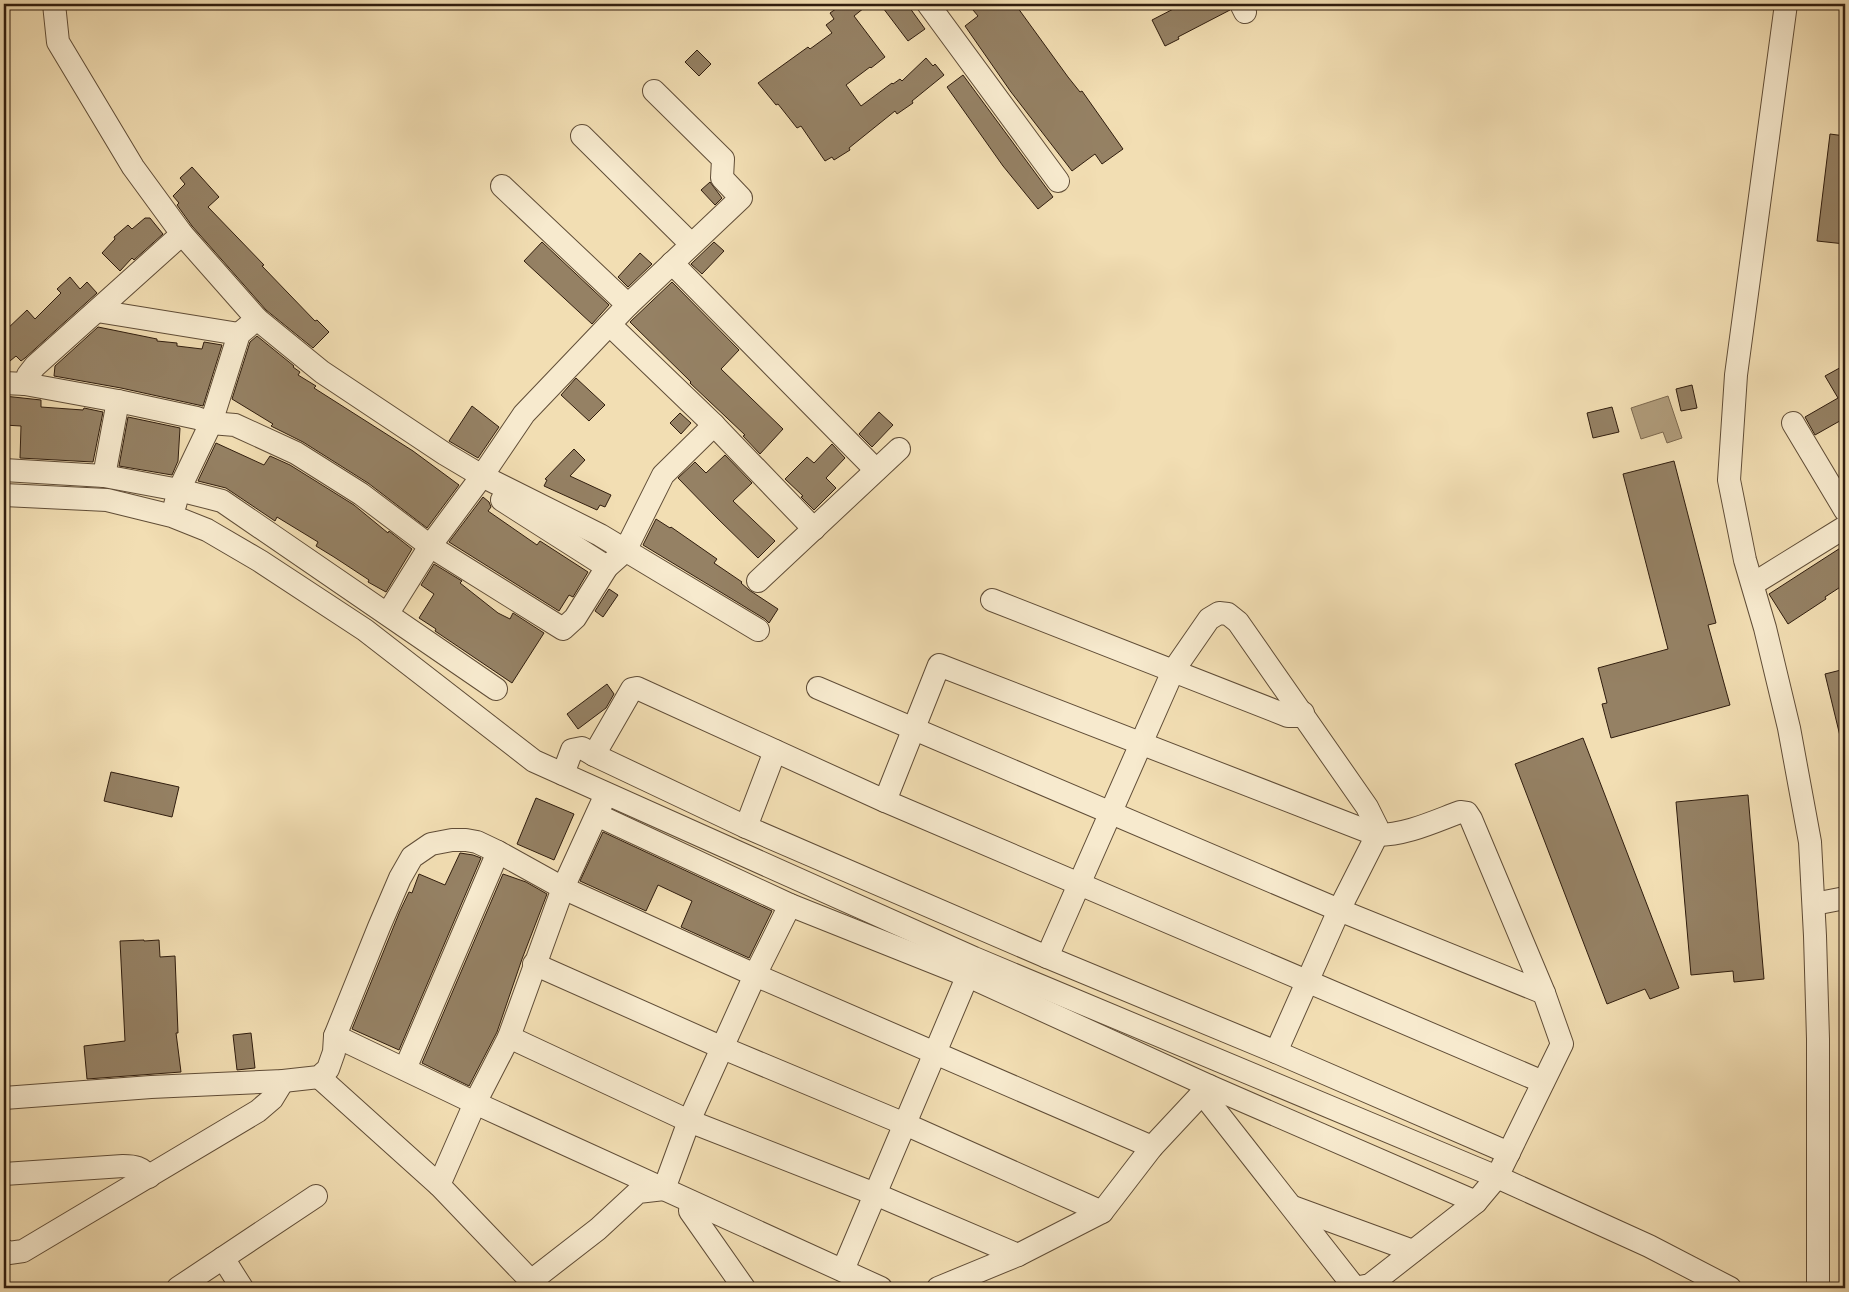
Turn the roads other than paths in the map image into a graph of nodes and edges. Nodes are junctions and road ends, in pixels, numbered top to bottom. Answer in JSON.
{"nodes":[{"id":1,"x":54,"y":4,"type":"edge"},
{"id":2,"x":928,"y":4,"type":"edge"},
{"id":3,"x":1786,"y":4,"type":"edge"},
{"id":4,"x":654,"y":91,"type":"dead end"},
{"id":5,"x":582,"y":136,"type":"dead end"},
{"id":6,"x":1058,"y":181,"type":"dead end"},
{"id":7,"x":502,"y":186,"type":"dead end"},
{"id":8,"x":182,"y":234,"type":"junction"},
{"id":9,"x":691,"y":244,"type":"junction"},
{"id":10,"x":672,"y":263,"type":"junction"},
{"id":11,"x":628,"y":305,"type":"junction"},
{"id":12,"x":98,"y":311,"type":"junction"},
{"id":13,"x":257,"y":319,"type":"junction"},
{"id":14,"x":610,"y":325,"type":"junction"},
{"id":15,"x":239,"y":334,"type":"junction"},
{"id":16,"x":14,"y":384,"type":"edge"},
{"id":17,"x":118,"y":401,"type":"junction"},
{"id":18,"x":211,"y":423,"type":"junction"},
{"id":19,"x":1794,"y":423,"type":"dead end"},
{"id":20,"x":714,"y":425,"type":"junction"},
{"id":21,"x":899,"y":449,"type":"dead end"},
{"id":22,"x":4,"y":470,"type":"edge"},
{"id":23,"x":876,"y":470,"type":"junction"},
{"id":24,"x":104,"y":476,"type":"junction"},
{"id":25,"x":479,"y":479,"type":"junction"},
{"id":26,"x":179,"y":490,"type":"junction"},
{"id":27,"x":4,"y":495,"type":"edge"},
{"id":28,"x":1845,"y":510,"type":"edge"},
{"id":29,"x":172,"y":516,"type":"junction"},
{"id":30,"x":1845,"y":527,"type":"edge"},
{"id":31,"x":814,"y":529,"type":"junction"},
{"id":32,"x":430,"y":546,"type":"junction"},
{"id":33,"x":624,"y":551,"type":"junction"},
{"id":34,"x":607,"y":567,"type":"junction"},
{"id":35,"x":758,"y":581,"type":"dead end"},
{"id":36,"x":1753,"y":584,"type":"junction"},
{"id":37,"x":992,"y":600,"type":"dead end"},
{"id":38,"x":388,"y":614,"type":"junction"},
{"id":39,"x":758,"y":630,"type":"dead end"},
{"id":40,"x":1173,"y":671,"type":"junction"},
{"id":41,"x":818,"y":688,"type":"dead end"},
{"id":42,"x":496,"y":689,"type":"dead end"},
{"id":43,"x":1303,"y":714,"type":"junction"},
{"id":44,"x":914,"y":729,"type":"junction"},
{"id":45,"x":1142,"y":742,"type":"junction"},
{"id":46,"x":775,"y":751,"type":"junction"},
{"id":47,"x":594,"y":755,"type":"junction"},
{"id":48,"x":563,"y":774,"type":"junction"},
{"id":49,"x":606,"y":794,"type":"junction"},
{"id":50,"x":885,"y":801,"type":"junction"},
{"id":51,"x":1111,"y":813,"type":"junction"},
{"id":52,"x":597,"y":815,"type":"junction"},
{"id":53,"x":746,"y":827,"type":"junction"},
{"id":54,"x":1377,"y":835,"type":"junction"},
{"id":55,"x":498,"y":852,"type":"junction"},
{"id":56,"x":1080,"y":884,"type":"junction"},
{"id":57,"x":563,"y":888,"type":"junction"},
{"id":58,"x":1845,"y":898,"type":"edge"},
{"id":59,"x":1814,"y":904,"type":"junction"},
{"id":60,"x":790,"y":905,"type":"junction"},
{"id":61,"x":1339,"y":910,"type":"junction"},
{"id":62,"x":1047,"y":957,"type":"junction"},
{"id":63,"x":534,"y":964,"type":"junction"},
{"id":64,"x":971,"y":967,"type":"junction"},
{"id":65,"x":756,"y":975,"type":"junction"},
{"id":66,"x":1307,"y":982,"type":"junction"},
{"id":67,"x":1544,"y":993,"type":"junction"},
{"id":68,"x":335,"y":1036,"type":"junction"},
{"id":69,"x":509,"y":1037,"type":"junction"},
{"id":70,"x":723,"y":1048,"type":"junction"},
{"id":71,"x":1276,"y":1052,"type":"junction"},
{"id":72,"x":936,"y":1053,"type":"junction"},
{"id":73,"x":405,"y":1069,"type":"junction"},
{"id":74,"x":319,"y":1077,"type":"junction"},
{"id":75,"x":283,"y":1081,"type":"junction"},
{"id":76,"x":1543,"y":1082,"type":"junction"},
{"id":77,"x":1206,"y":1089,"type":"junction"},
{"id":78,"x":4,"y":1098,"type":"edge"},
{"id":79,"x":475,"y":1104,"type":"junction"},
{"id":80,"x":689,"y":1121,"type":"junction"},
{"id":81,"x":905,"y":1124,"type":"junction"},
{"id":82,"x":1152,"y":1147,"type":"junction"},
{"id":83,"x":1509,"y":1153,"type":"junction"},
{"id":84,"x":4,"y":1174,"type":"edge"},
{"id":85,"x":149,"y":1177,"type":"junction"},
{"id":86,"x":1497,"y":1177,"type":"junction"},
{"id":87,"x":439,"y":1185,"type":"junction"},
{"id":88,"x":664,"y":1189,"type":"junction"},
{"id":89,"x":875,"y":1194,"type":"junction"},
{"id":90,"x":316,"y":1196,"type":"dead end"},
{"id":91,"x":691,"y":1202,"type":"junction"},
{"id":92,"x":1476,"y":1202,"type":"junction"},
{"id":93,"x":1293,"y":1207,"type":"junction"},
{"id":94,"x":1102,"y":1212,"type":"junction"},
{"id":95,"x":4,"y":1250,"type":"edge"},
{"id":96,"x":1413,"y":1251,"type":"junction"},
{"id":97,"x":1018,"y":1255,"type":"junction"},
{"id":98,"x":223,"y":1258,"type":"junction"},
{"id":99,"x":843,"y":1270,"type":"junction"},
{"id":100,"x":178,"y":1288,"type":"edge"},
{"id":101,"x":242,"y":1288,"type":"edge"},
{"id":102,"x":744,"y":1288,"type":"edge"},
{"id":103,"x":881,"y":1288,"type":"edge"},
{"id":104,"x":938,"y":1288,"type":"edge"},
{"id":105,"x":1730,"y":1288,"type":"edge"},
{"id":106,"x":1818,"y":1288,"type":"edge"}],
"edges":[{"from":1,"to":8,"type":"street"},
{"from":2,"to":6,"type":"street"},
{"from":3,"to":36,"type":"street"},
{"from":4,"to":9,"type":"street"},
{"from":5,"to":9,"type":"street"},
{"from":7,"to":11,"type":"street"},
{"from":8,"to":12,"type":"street"},
{"from":8,"to":13,"type":"street"},
{"from":9,"to":10,"type":"street"},
{"from":10,"to":11,"type":"street"},
{"from":10,"to":23,"type":"street"},
{"from":11,"to":14,"type":"street"},
{"from":12,"to":15,"type":"street"},
{"from":12,"to":16,"type":"street"},
{"from":13,"to":15,"type":"street"},
{"from":13,"to":25,"type":"street"},
{"from":14,"to":20,"type":"street"},
{"from":14,"to":25,"type":"street"},
{"from":15,"to":18,"type":"street"},
{"from":16,"to":17,"type":"street"},
{"from":17,"to":18,"type":"street"},
{"from":17,"to":24,"type":"street"},
{"from":18,"to":26,"type":"street"},
{"from":18,"to":32,"type":"street"},
{"from":19,"to":28,"type":"street"},
{"from":20,"to":31,"type":"street"},
{"from":20,"to":33,"type":"street"},
{"from":21,"to":23,"type":"street"},
{"from":22,"to":24,"type":"street"},
{"from":23,"to":31,"type":"street"},
{"from":24,"to":26,"type":"street"},
{"from":25,"to":32,"type":"street"},
{"from":25,"to":33,"type":"street"},
{"from":25,"to":34,"type":"street"},
{"from":26,"to":29,"type":"street"},
{"from":26,"to":38,"type":"street"},
{"from":27,"to":29,"type":"street"},
{"from":29,"to":48,"type":"street"},
{"from":30,"to":36,"type":"street"},
{"from":31,"to":35,"type":"street"},
{"from":32,"to":34,"type":"street"},
{"from":32,"to":38,"type":"street"},
{"from":33,"to":34,"type":"street"},
{"from":33,"to":39,"type":"street"},
{"from":36,"to":59,"type":"street"},
{"from":37,"to":40,"type":"street"},
{"from":38,"to":42,"type":"street"},
{"from":40,"to":43,"type":"street"},
{"from":40,"to":43,"type":"street"},
{"from":40,"to":45,"type":"street"},
{"from":41,"to":44,"type":"street"},
{"from":43,"to":54,"type":"street"},
{"from":44,"to":45,"type":"street"},
{"from":44,"to":50,"type":"street"},
{"from":44,"to":51,"type":"street"},
{"from":45,"to":51,"type":"street"},
{"from":45,"to":54,"type":"street"},
{"from":46,"to":47,"type":"street"},
{"from":46,"to":50,"type":"street"},
{"from":46,"to":53,"type":"street"},
{"from":47,"to":48,"type":"street"},
{"from":47,"to":53,"type":"street"},
{"from":48,"to":49,"type":"street"},
{"from":49,"to":52,"type":"street"},
{"from":49,"to":64,"type":"street"},
{"from":50,"to":56,"type":"street"},
{"from":51,"to":56,"type":"street"},
{"from":51,"to":61,"type":"street"},
{"from":52,"to":57,"type":"street"},
{"from":52,"to":60,"type":"street"},
{"from":53,"to":62,"type":"street"},
{"from":54,"to":61,"type":"street"},
{"from":54,"to":67,"type":"street"},
{"from":55,"to":57,"type":"street"},
{"from":55,"to":68,"type":"street"},
{"from":55,"to":73,"type":"street"},
{"from":56,"to":62,"type":"street"},
{"from":56,"to":66,"type":"street"},
{"from":57,"to":63,"type":"street"},
{"from":57,"to":65,"type":"street"},
{"from":58,"to":59,"type":"street"},
{"from":59,"to":106,"type":"street"},
{"from":60,"to":64,"type":"street"},
{"from":60,"to":65,"type":"street"},
{"from":61,"to":66,"type":"street"},
{"from":61,"to":67,"type":"street"},
{"from":62,"to":71,"type":"street"},
{"from":63,"to":69,"type":"street"},
{"from":63,"to":70,"type":"street"},
{"from":64,"to":72,"type":"street"},
{"from":64,"to":77,"type":"street"},
{"from":64,"to":86,"type":"street"},
{"from":65,"to":70,"type":"street"},
{"from":65,"to":72,"type":"street"},
{"from":66,"to":71,"type":"street"},
{"from":66,"to":76,"type":"street"},
{"from":67,"to":76,"type":"street"},
{"from":68,"to":73,"type":"street"},
{"from":68,"to":74,"type":"street"},
{"from":69,"to":79,"type":"street"},
{"from":69,"to":80,"type":"street"},
{"from":70,"to":80,"type":"street"},
{"from":70,"to":81,"type":"street"},
{"from":71,"to":83,"type":"street"},
{"from":72,"to":81,"type":"street"},
{"from":72,"to":82,"type":"street"},
{"from":73,"to":79,"type":"street"},
{"from":74,"to":75,"type":"street"},
{"from":74,"to":87,"type":"street"},
{"from":75,"to":78,"type":"street"},
{"from":75,"to":85,"type":"street"},
{"from":76,"to":83,"type":"street"},
{"from":77,"to":82,"type":"street"},
{"from":77,"to":92,"type":"street"},
{"from":77,"to":93,"type":"street"},
{"from":79,"to":87,"type":"street"},
{"from":79,"to":88,"type":"street"},
{"from":80,"to":88,"type":"street"},
{"from":80,"to":89,"type":"street"},
{"from":81,"to":89,"type":"street"},
{"from":81,"to":94,"type":"street"},
{"from":82,"to":94,"type":"street"},
{"from":83,"to":86,"type":"street"},
{"from":84,"to":85,"type":"street"},
{"from":85,"to":95,"type":"street"},
{"from":86,"to":92,"type":"street"},
{"from":86,"to":105,"type":"street"},
{"from":87,"to":88,"type":"street"},
{"from":88,"to":91,"type":"street"},
{"from":89,"to":97,"type":"street"},
{"from":89,"to":99,"type":"street"},
{"from":90,"to":98,"type":"street"},
{"from":91,"to":99,"type":"street"},
{"from":91,"to":102,"type":"street"},
{"from":92,"to":96,"type":"street"},
{"from":93,"to":96,"type":"street"},
{"from":93,"to":96,"type":"street"},
{"from":94,"to":97,"type":"street"},
{"from":97,"to":104,"type":"street"},
{"from":98,"to":100,"type":"street"},
{"from":98,"to":101,"type":"street"},
{"from":99,"to":103,"type":"street"}]}
